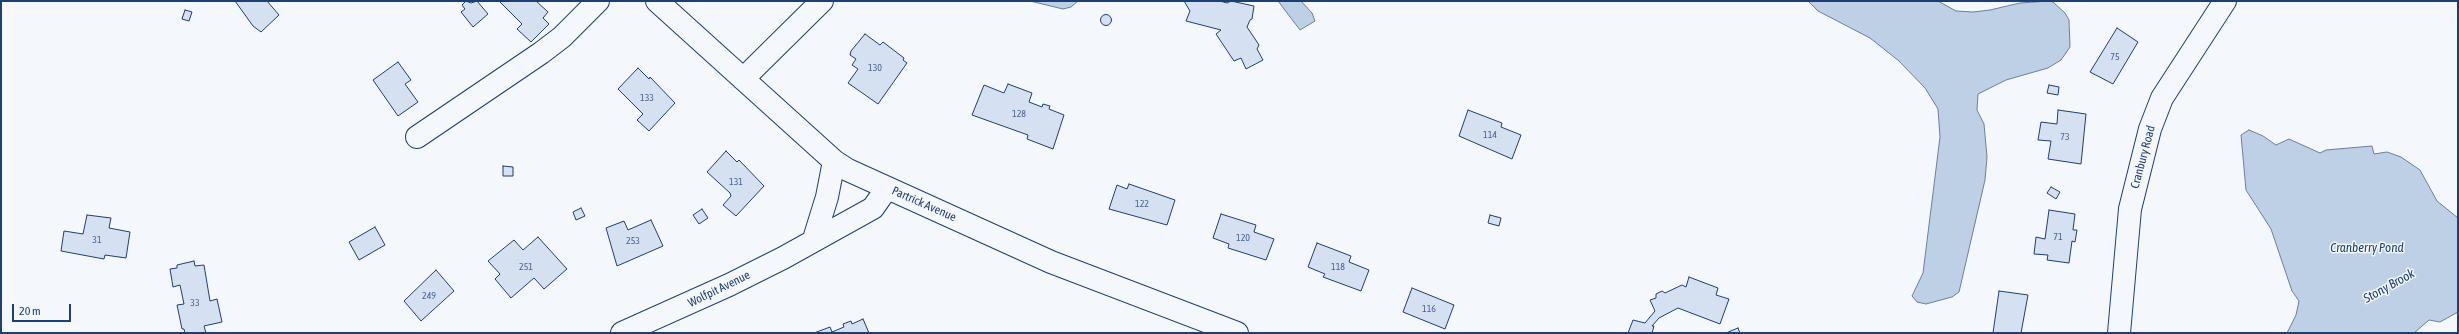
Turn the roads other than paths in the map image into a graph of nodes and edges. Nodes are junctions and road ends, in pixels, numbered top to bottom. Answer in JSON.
{"nodes":[{"id":1,"x":598,"y":1,"type":"edge"},
{"id":2,"x":657,"y":1,"type":"edge"},
{"id":3,"x":822,"y":1,"type":"edge"},
{"id":4,"x":2225,"y":1,"type":"edge"},
{"id":5,"x":743,"y":78,"type":"junction"},
{"id":6,"x":417,"y":137,"type":"dead end"},
{"id":7,"x":834,"y":161,"type":"junction"},
{"id":8,"x":887,"y":188,"type":"junction"},
{"id":9,"x":814,"y":240,"type":"junction"},
{"id":10,"x":622,"y":333,"type":"edge"},
{"id":11,"x":1237,"y":333,"type":"edge"},
{"id":12,"x":2119,"y":333,"type":"edge"}],
"edges":[{"from":1,"to":6,"type":"street"},
{"from":2,"to":5,"type":"street","name":"Partrick Avenue"},
{"from":3,"to":5,"type":"street"},
{"from":4,"to":12,"type":"street","name":"Cranbury Road"},
{"from":5,"to":7,"type":"street","name":"Partrick Avenue"},
{"from":7,"to":8,"type":"street","name":"Partrick Avenue"},
{"from":7,"to":9,"type":"street"},
{"from":8,"to":9,"type":"street","name":"Wolfpit Avenue"},
{"from":8,"to":11,"type":"street","name":"Partrick Avenue"},
{"from":9,"to":10,"type":"street","name":"Wolfpit Avenue"}]}
